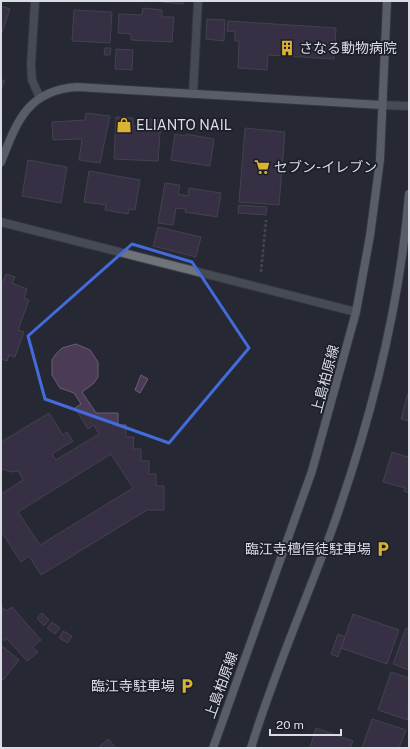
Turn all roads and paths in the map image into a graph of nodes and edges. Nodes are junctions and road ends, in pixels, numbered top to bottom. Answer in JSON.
{"nodes":[{"id":1,"x":34,"y":1,"type":"edge"},
{"id":2,"x":198,"y":1,"type":"edge"},
{"id":3,"x":387,"y":1,"type":"edge"},
{"id":4,"x":193,"y":94,"type":"junction"},
{"id":5,"x":40,"y":98,"type":"junction"},
{"id":6,"x":382,"y":104,"type":"junction"},
{"id":7,"x":409,"y":106,"type":"edge"},
{"id":8,"x":1,"y":162,"type":"edge"},
{"id":9,"x":409,"y":194,"type":"edge"},
{"id":10,"x":266,"y":220,"type":"dead end"},
{"id":11,"x":1,"y":222,"type":"edge"},
{"id":12,"x":260,"y":288,"type":"junction"},
{"id":13,"x":356,"y":312,"type":"junction"},
{"id":14,"x":213,"y":748,"type":"edge"},
{"id":15,"x":251,"y":748,"type":"edge"}],
"edges":[{"from":1,"to":5,"type":"street"},
{"from":2,"to":4,"type":"street"},
{"from":3,"to":6,"type":"street","name":"上島柏原線"},
{"from":4,"to":5,"type":"street"},
{"from":4,"to":6,"type":"street"},
{"from":5,"to":8,"type":"street"},
{"from":6,"to":7,"type":"street"},
{"from":6,"to":13,"type":"street","name":"上島柏原線"},
{"from":9,"to":15,"type":"street"},
{"from":10,"to":12,"type":"path"},
{"from":11,"to":12,"type":"street"},
{"from":12,"to":13,"type":"street"},
{"from":13,"to":14,"type":"street","name":"上島柏原線"}]}
